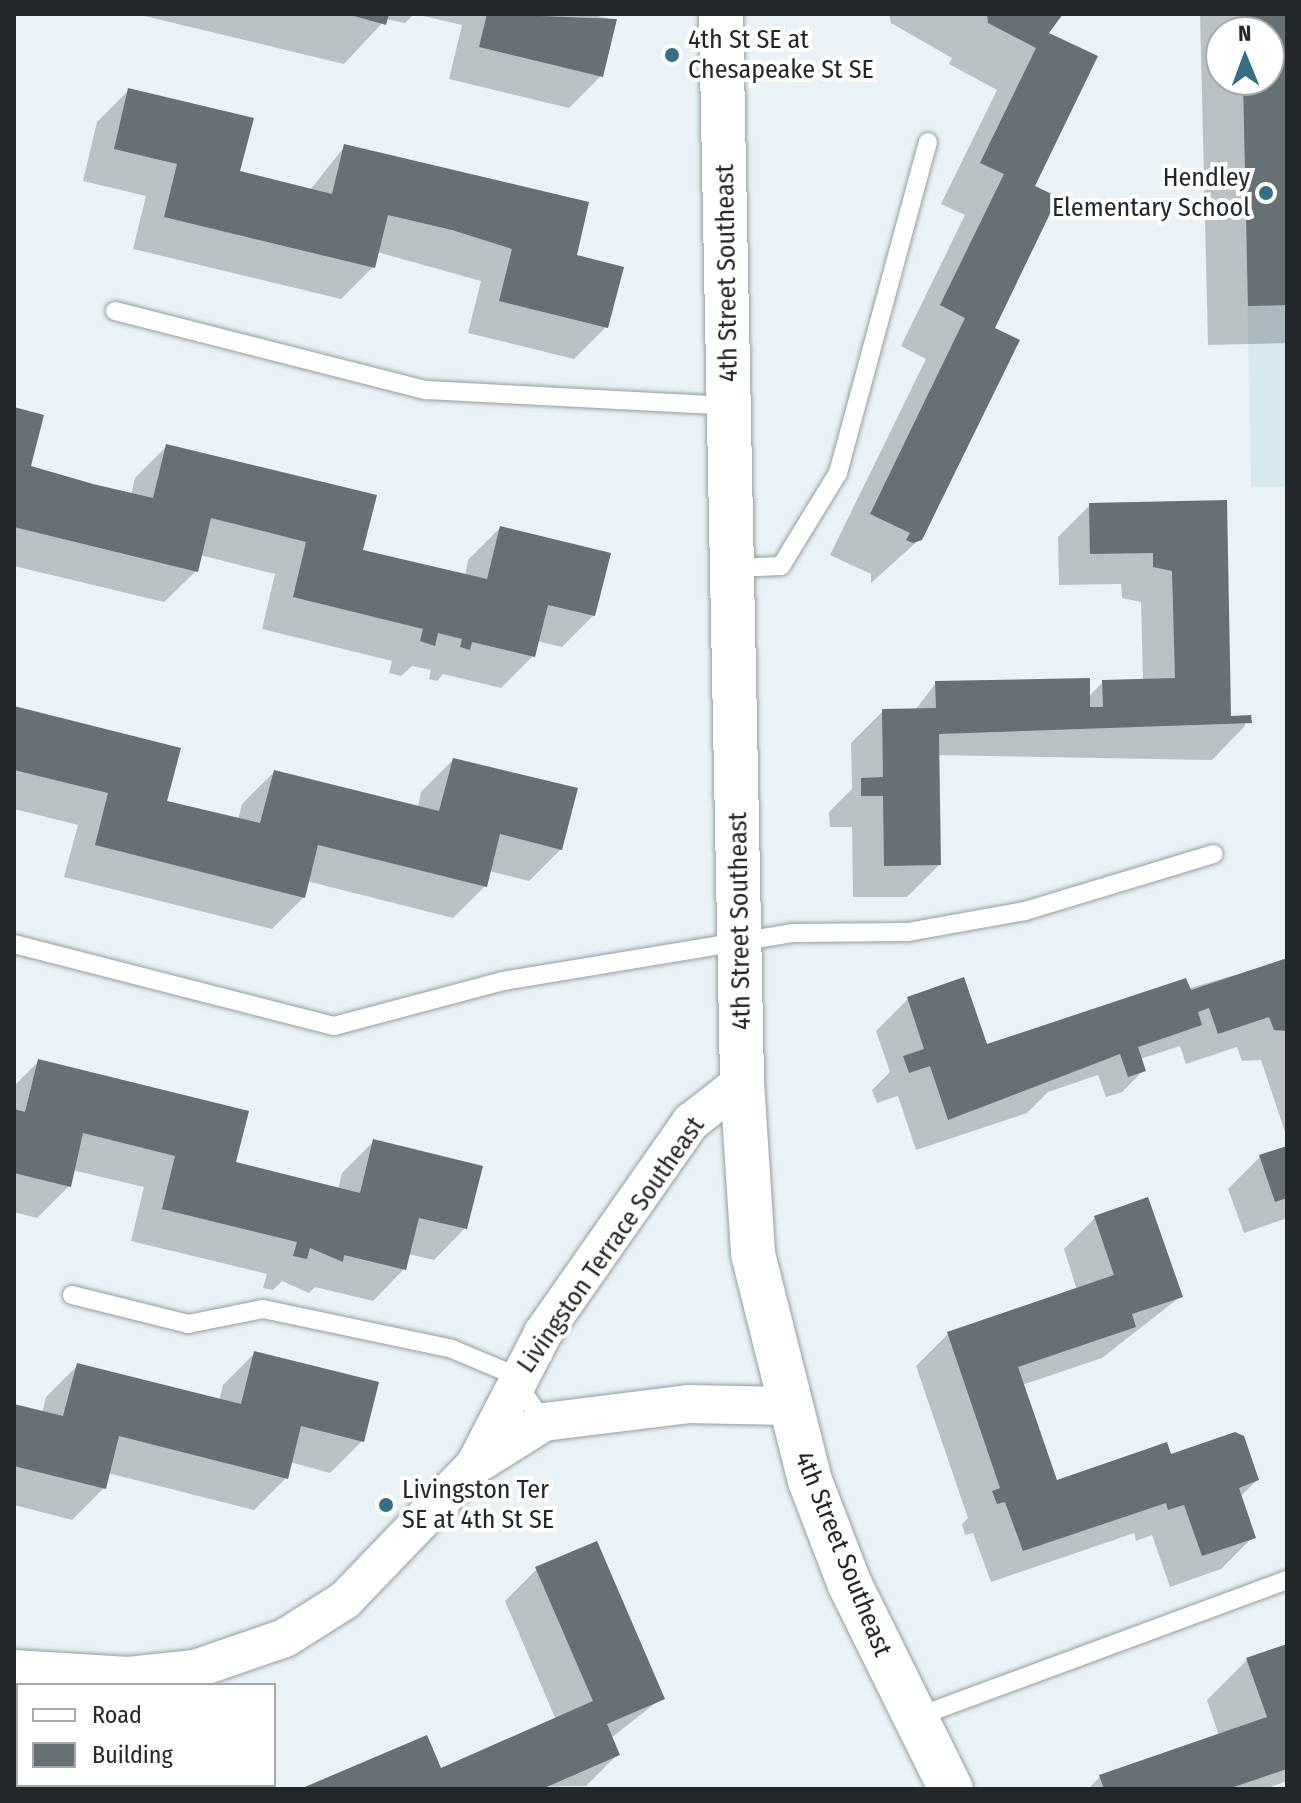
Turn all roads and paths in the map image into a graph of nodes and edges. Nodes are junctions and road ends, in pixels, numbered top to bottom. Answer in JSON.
{"nodes":[{"id":1,"x":721,"y":14,"type":"edge"},
{"id":2,"x":928,"y":142,"type":"dead end"},
{"id":3,"x":115,"y":311,"type":"dead end"},
{"id":4,"x":730,"y":406,"type":"junction"},
{"id":5,"x":733,"y":568,"type":"junction"},
{"id":6,"x":1214,"y":854,"type":"dead end"},
{"id":7,"x":14,"y":944,"type":"edge"},
{"id":8,"x":742,"y":946,"type":"junction"},
{"id":9,"x":742,"y":1082,"type":"junction"},
{"id":10,"x":72,"y":1295,"type":"dead end"},
{"id":11,"x":516,"y":1381,"type":"junction"},
{"id":12,"x":788,"y":1406,"type":"junction"},
{"id":13,"x":544,"y":1422,"type":"junction"},
{"id":14,"x":475,"y":1465,"type":"junction"},
{"id":15,"x":1287,"y":1580,"type":"edge"},
{"id":16,"x":14,"y":1669,"type":"edge"},
{"id":17,"x":912,"y":1718,"type":"junction"},
{"id":18,"x":951,"y":1789,"type":"edge"}],
"edges":[{"from":1,"to":4,"type":"street","name":"4th Street Southeast"},
{"from":2,"to":5,"type":"lane"},
{"from":3,"to":4,"type":"lane"},
{"from":4,"to":5,"type":"street","name":"4th Street Southeast"},
{"from":5,"to":8,"type":"street","name":"4th Street Southeast"},
{"from":6,"to":8,"type":"lane"},
{"from":7,"to":8,"type":"lane"},
{"from":8,"to":9,"type":"street","name":"4th Street Southeast"},
{"from":9,"to":11,"type":"street","name":"Livingston Terrace Southeast"},
{"from":9,"to":12,"type":"street","name":"4th Street Southeast"},
{"from":10,"to":11,"type":"lane"},
{"from":11,"to":13,"type":"lane"},
{"from":11,"to":14,"type":"street","name":"Livingston Terrace Southeast"},
{"from":12,"to":13,"type":"street","name":"Livingston Terrace Southeast"},
{"from":12,"to":17,"type":"street","name":"4th Street Southeast"},
{"from":13,"to":14,"type":"street","name":"Livingston Terrace Southeast"},
{"from":14,"to":16,"type":"street","name":"Livingston Terrace Southeast"},
{"from":15,"to":17,"type":"lane"},
{"from":17,"to":18,"type":"street","name":"4th Street Southeast"}]}
